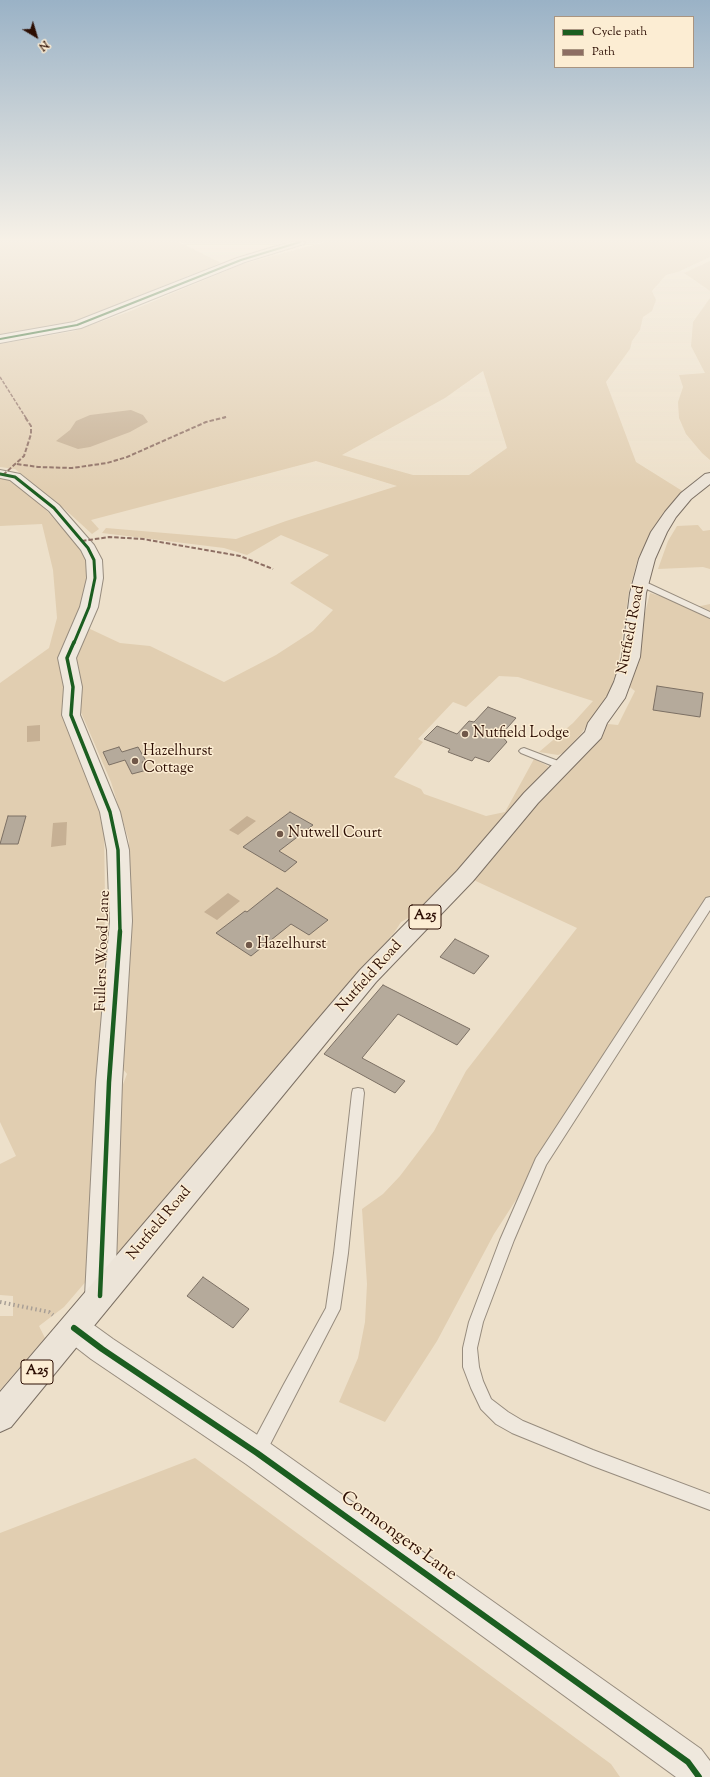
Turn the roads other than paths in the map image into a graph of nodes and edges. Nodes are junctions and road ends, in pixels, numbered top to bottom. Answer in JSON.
{"nodes":[{"id":1,"x":77,"y":325,"type":"edge"},
{"id":2,"x":0,"y":339,"type":"edge"},
{"id":3,"x":0,"y":474,"type":"edge"},
{"id":4,"x":710,"y":477,"type":"edge"},
{"id":5,"x":641,"y":583,"type":"junction"},
{"id":6,"x":710,"y":615,"type":"edge"},
{"id":7,"x":524,"y":751,"type":"dead end"},
{"id":8,"x":562,"y":766,"type":"junction"},
{"id":9,"x":710,"y":900,"type":"edge"},
{"id":10,"x":710,"y":913,"type":"edge"},
{"id":11,"x":696,"y":922,"type":"junction"},
{"id":12,"x":358,"y":1093,"type":"dead end"},
{"id":13,"x":100,"y":1296,"type":"junction"},
{"id":14,"x":74,"y":1328,"type":"junction"},
{"id":15,"x":0,"y":1416,"type":"edge"},
{"id":16,"x":257,"y":1453,"type":"junction"},
{"id":17,"x":710,"y":1502,"type":"edge"},
{"id":18,"x":698,"y":1777,"type":"edge"}],
"edges":[{"from":1,"to":2,"type":"street"},
{"from":3,"to":13,"type":"street","name":"Fullers Wood Lane"},
{"from":4,"to":5,"type":"main road","name":"Nutfield Road","number":"A25"},
{"from":5,"to":6,"type":"lane"},
{"from":5,"to":8,"type":"main road","name":"Nutfield Road","number":"A25"},
{"from":7,"to":8,"type":"lane"},
{"from":8,"to":13,"type":"main road","name":"Nutfield Road","number":"A25"},
{"from":9,"to":11,"type":"lane"},
{"from":10,"to":11,"type":"lane"},
{"from":11,"to":17,"type":"lane"},
{"from":12,"to":16,"type":"lane"},
{"from":13,"to":14,"type":"main road","name":"Nutfield Road","number":"A25"},
{"from":14,"to":15,"type":"main road","name":"Nutfield Road","number":"A25"},
{"from":14,"to":16,"type":"street","name":"Cormongers Lane"},
{"from":16,"to":18,"type":"street","name":"Cormongers Lane"}]}
